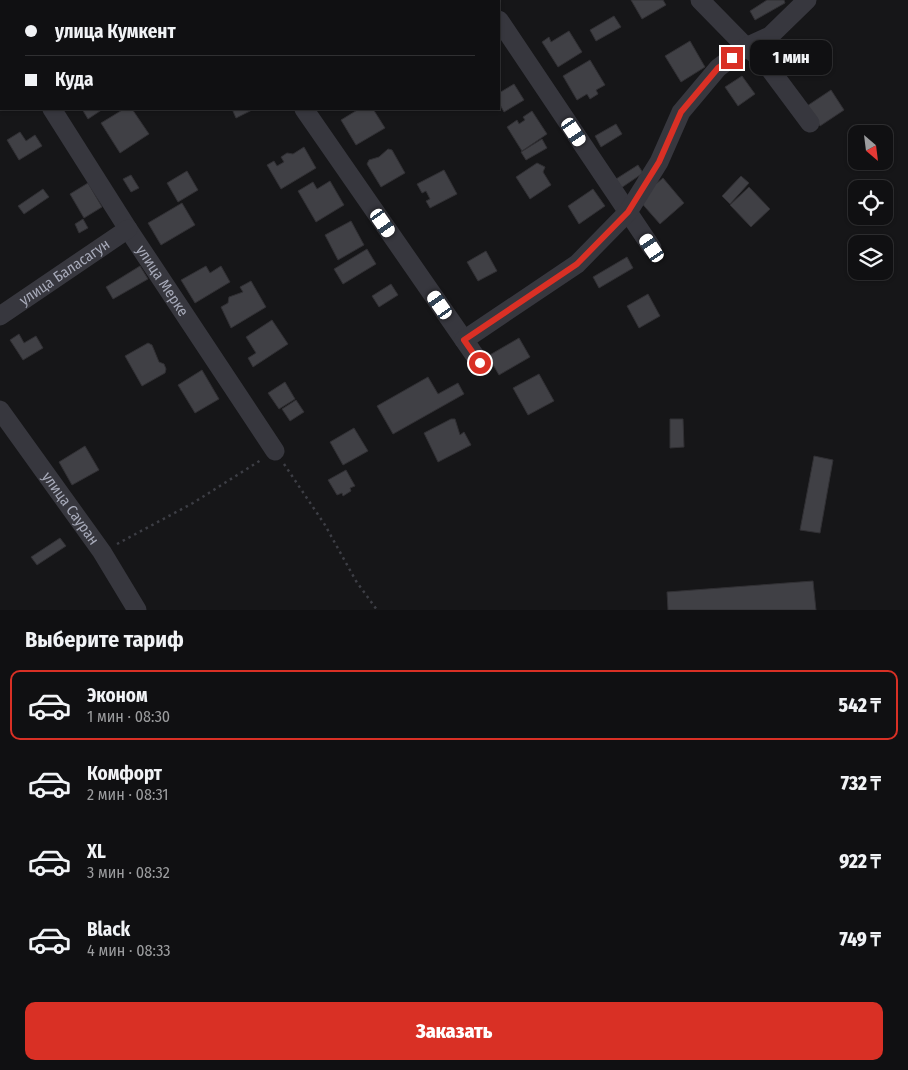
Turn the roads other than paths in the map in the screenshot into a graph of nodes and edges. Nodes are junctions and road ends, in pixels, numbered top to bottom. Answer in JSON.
{"nodes":[{"id":1,"x":700,"y":0,"type":"edge"},
{"id":2,"x":807,"y":0,"type":"edge"},
{"id":3,"x":500,"y":21,"type":"edge"},
{"id":4,"x":746,"y":47,"type":"junction"},
{"id":5,"x":53,"y":110,"type":"edge"},
{"id":6,"x":305,"y":110,"type":"edge"},
{"id":7,"x":810,"y":123,"type":"dead end"},
{"id":8,"x":628,"y":212,"type":"junction"},
{"id":9,"x":128,"y":229,"type":"junction"},
{"id":10,"x":652,"y":248,"type":"dead end"},
{"id":11,"x":0,"y":316,"type":"edge"},
{"id":12,"x":464,"y":340,"type":"junction"},
{"id":13,"x":480,"y":363,"type":"dead end"},
{"id":14,"x":0,"y":410,"type":"edge"},
{"id":15,"x":275,"y":450,"type":"road end"},
{"id":16,"x":138,"y":610,"type":"edge"}],
"edges":[{"from":1,"to":4,"type":"street"},
{"from":2,"to":4,"type":"street"},
{"from":3,"to":8,"type":"street"},
{"from":4,"to":7,"type":"street"},
{"from":4,"to":8,"type":"street"},
{"from":5,"to":9,"type":"street","name":"улица Мерке"},
{"from":6,"to":12,"type":"street"},
{"from":8,"to":10,"type":"street"},
{"from":8,"to":12,"type":"street"},
{"from":9,"to":11,"type":"street","name":"улица Баласагун"},
{"from":9,"to":15,"type":"street","name":"улица Мерке"},
{"from":12,"to":13,"type":"street"},
{"from":14,"to":16,"type":"street","name":"улица Сауран"}]}
